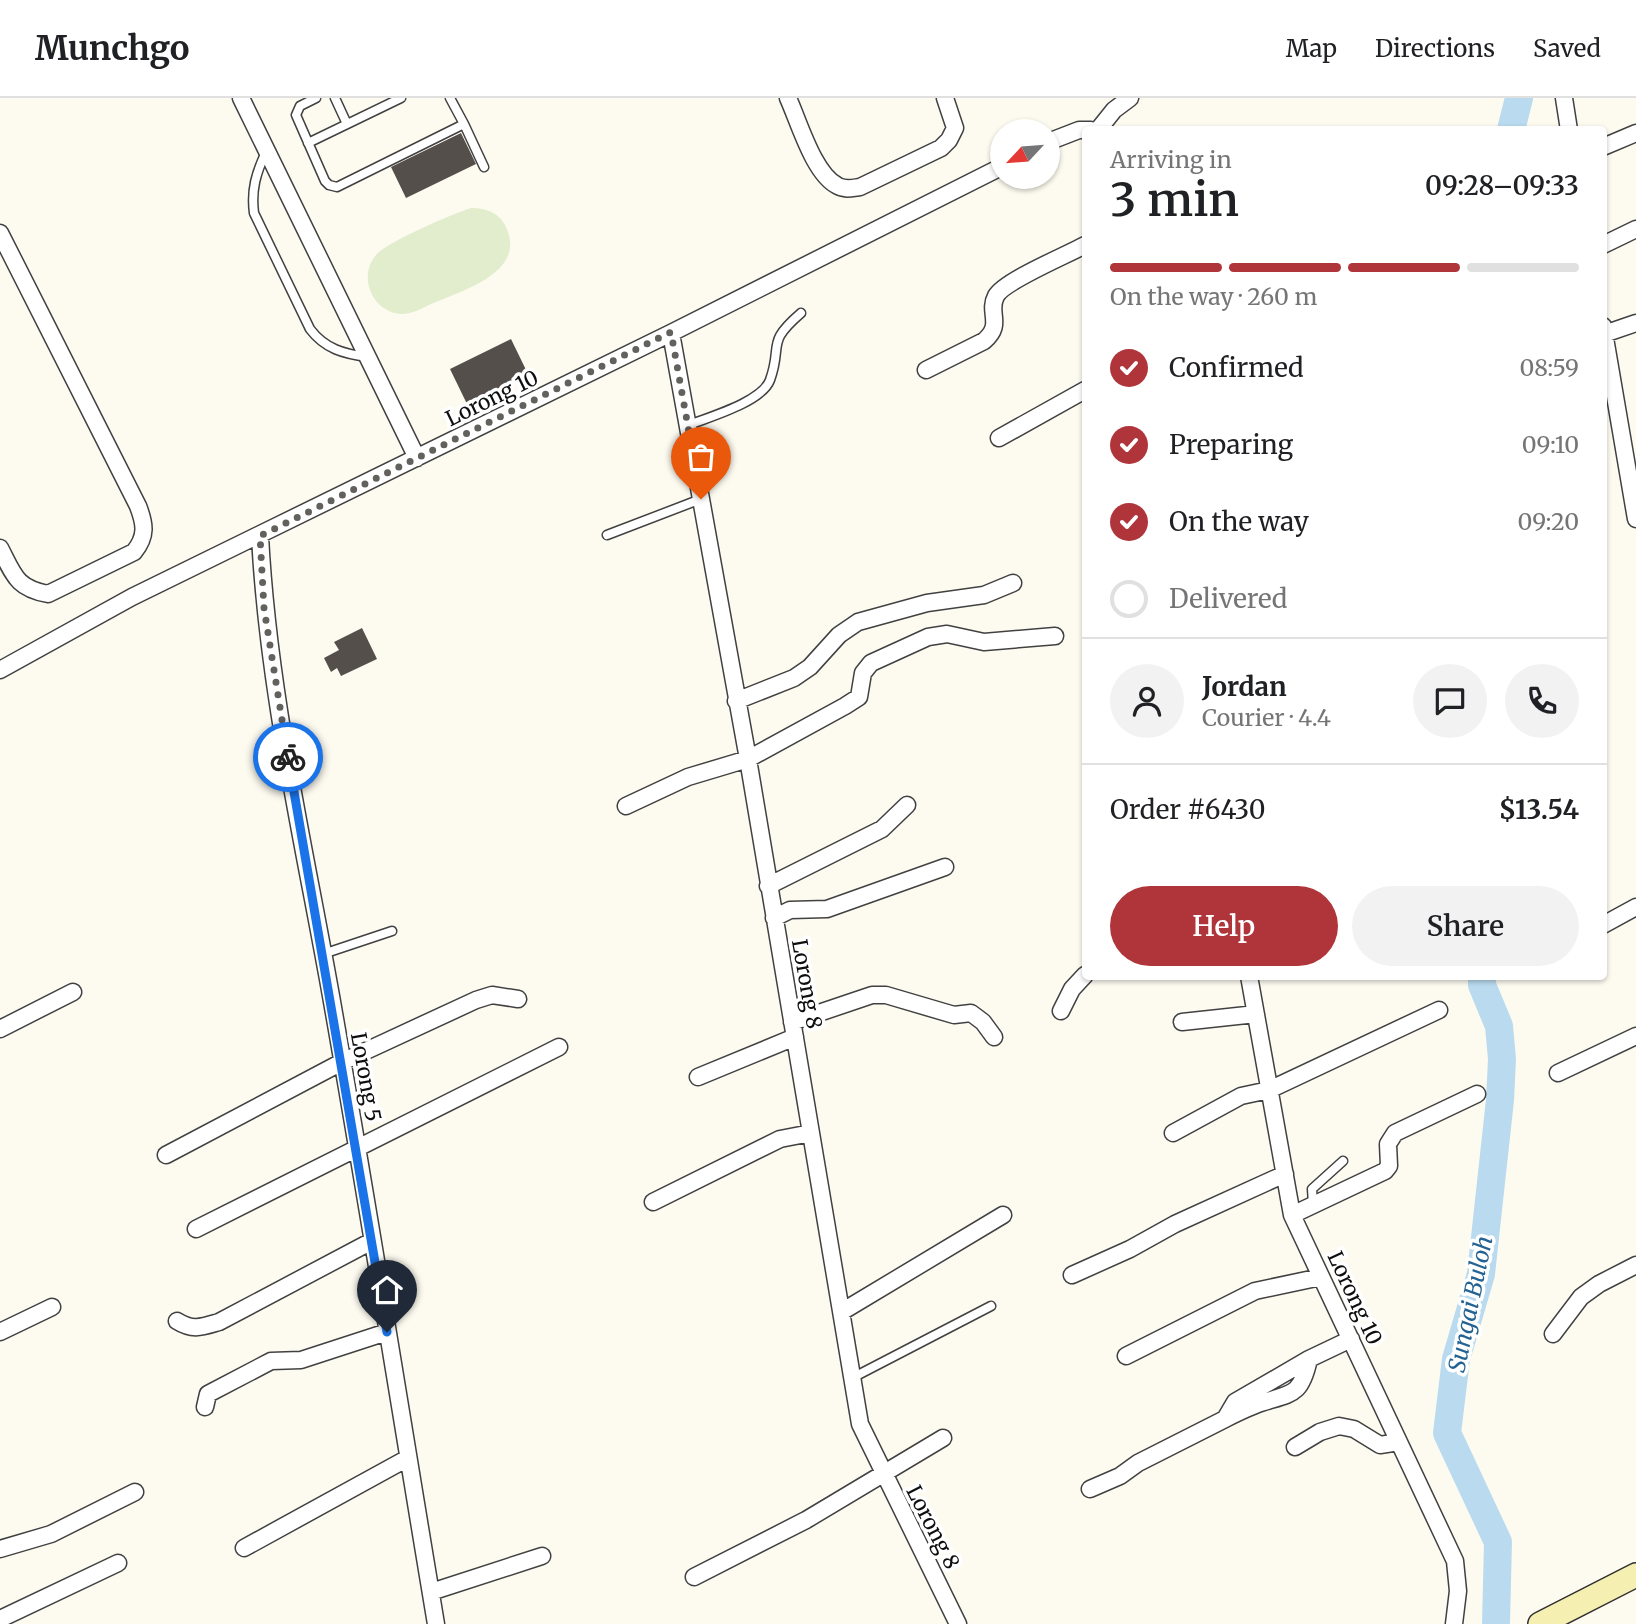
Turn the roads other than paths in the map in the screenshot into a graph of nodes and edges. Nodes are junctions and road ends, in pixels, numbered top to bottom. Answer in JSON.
{"nodes":[{"id":1,"x":241,"y":98,"type":"edge"},
{"id":2,"x":316,"y":98,"type":"edge"},
{"id":3,"x":335,"y":98,"type":"edge"},
{"id":4,"x":450,"y":98,"type":"edge"},
{"id":5,"x":788,"y":98,"type":"edge"},
{"id":6,"x":945,"y":98,"type":"edge"},
{"id":7,"x":1130,"y":98,"type":"edge"},
{"id":8,"x":1564,"y":98,"type":"edge"},
{"id":9,"x":396,"y":99,"type":"edge"},
{"id":10,"x":347,"y":124,"type":"junction"},
{"id":11,"x":464,"y":124,"type":"junction"},
{"id":12,"x":1101,"y":126,"type":"edge"},
{"id":13,"x":1568,"y":126,"type":"edge"},
{"id":14,"x":1082,"y":130,"type":"edge"},
{"id":15,"x":1636,"y":133,"type":"edge"},
{"id":16,"x":1060,"y":137,"type":"edge"},
{"id":17,"x":308,"y":143,"type":"junction"},
{"id":18,"x":1607,"y":145,"type":"edge"},
{"id":19,"x":267,"y":150,"type":"junction"},
{"id":20,"x":484,"y":167,"type":"dead end"},
{"id":21,"x":990,"y":172,"type":"edge"},
{"id":22,"x":1636,"y":229,"type":"edge"},
{"id":23,"x":0,"y":233,"type":"edge"},
{"id":24,"x":1607,"y":244,"type":"edge"},
{"id":25,"x":1082,"y":248,"type":"edge"},
{"id":26,"x":801,"y":313,"type":"dead end"},
{"id":27,"x":1636,"y":323,"type":"edge"},
{"id":28,"x":1607,"y":329,"type":"edge"},
{"id":29,"x":671,"y":332,"type":"junction"},
{"id":30,"x":1607,"y":348,"type":"edge"},
{"id":31,"x":368,"y":357,"type":"junction"},
{"id":32,"x":926,"y":370,"type":"dead end"},
{"id":33,"x":1082,"y":392,"type":"edge"},
{"id":34,"x":1636,"y":418,"type":"edge"},
{"id":35,"x":688,"y":425,"type":"junction"},
{"id":36,"x":1620,"y":425,"type":"junction"},
{"id":37,"x":999,"y":438,"type":"dead end"},
{"id":38,"x":417,"y":458,"type":"junction"},
{"id":39,"x":701,"y":499,"type":"junction"},
{"id":40,"x":1636,"y":519,"type":"edge"},
{"id":41,"x":607,"y":535,"type":"dead end"},
{"id":42,"x":260,"y":536,"type":"junction"},
{"id":43,"x":0,"y":548,"type":"edge"},
{"id":44,"x":1013,"y":583,"type":"dead end"},
{"id":45,"x":1055,"y":636,"type":"dead end"},
{"id":46,"x":0,"y":670,"type":"edge"},
{"id":47,"x":736,"y":701,"type":"junction"},
{"id":48,"x":748,"y":759,"type":"junction"},
{"id":49,"x":907,"y":805,"type":"dead end"},
{"id":50,"x":626,"y":806,"type":"dead end"},
{"id":51,"x":945,"y":867,"type":"dead end"},
{"id":52,"x":768,"y":886,"type":"junction"},
{"id":53,"x":1636,"y":907,"type":"edge"},
{"id":54,"x":774,"y":918,"type":"junction"},
{"id":55,"x":1607,"y":923,"type":"edge"},
{"id":56,"x":392,"y":931,"type":"dead end"},
{"id":57,"x":323,"y":954,"type":"junction"},
{"id":58,"x":1082,"y":978,"type":"edge"},
{"id":59,"x":1250,"y":980,"type":"edge"},
{"id":60,"x":73,"y":992,"type":"dead end"},
{"id":61,"x":518,"y":999,"type":"dead end"},
{"id":62,"x":1439,"y":1010,"type":"dead end"},
{"id":63,"x":1061,"y":1011,"type":"dead end"},
{"id":64,"x":1256,"y":1014,"type":"junction"},
{"id":65,"x":1182,"y":1022,"type":"dead end"},
{"id":66,"x":0,"y":1029,"type":"edge"},
{"id":67,"x":793,"y":1030,"type":"junction"},
{"id":68,"x":1636,"y":1036,"type":"edge"},
{"id":69,"x":994,"y":1037,"type":"dead end"},
{"id":70,"x":559,"y":1047,"type":"dead end"},
{"id":71,"x":342,"y":1062,"type":"junction"},
{"id":72,"x":1558,"y":1073,"type":"dead end"},
{"id":73,"x":698,"y":1077,"type":"dead end"},
{"id":74,"x":1269,"y":1090,"type":"junction"},
{"id":75,"x":1476,"y":1094,"type":"dead end"},
{"id":76,"x":811,"y":1133,"type":"junction"},
{"id":77,"x":1172,"y":1133,"type":"dead end"},
{"id":78,"x":357,"y":1150,"type":"junction"},
{"id":79,"x":166,"y":1156,"type":"dead end"},
{"id":80,"x":1343,"y":1161,"type":"dead end"},
{"id":81,"x":1284,"y":1174,"type":"junction"},
{"id":82,"x":653,"y":1202,"type":"dead end"},
{"id":83,"x":1312,"y":1204,"type":"junction"},
{"id":84,"x":1003,"y":1215,"type":"dead end"},
{"id":85,"x":1292,"y":1215,"type":"junction"},
{"id":86,"x":196,"y":1229,"type":"dead end"},
{"id":87,"x":372,"y":1241,"type":"junction"},
{"id":88,"x":1636,"y":1265,"type":"edge"},
{"id":89,"x":1072,"y":1275,"type":"dead end"},
{"id":90,"x":1321,"y":1276,"type":"junction"},
{"id":91,"x":992,"y":1306,"type":"dead end"},
{"id":92,"x":52,"y":1307,"type":"dead end"},
{"id":93,"x":843,"y":1311,"type":"junction"},
{"id":94,"x":177,"y":1321,"type":"dead end"},
{"id":95,"x":0,"y":1332,"type":"edge"},
{"id":96,"x":387,"y":1332,"type":"junction"},
{"id":97,"x":1553,"y":1334,"type":"dead end"},
{"id":98,"x":1351,"y":1339,"type":"junction"},
{"id":99,"x":1126,"y":1356,"type":"dead end"},
{"id":100,"x":854,"y":1377,"type":"junction"},
{"id":101,"x":205,"y":1407,"type":"dead end"},
{"id":102,"x":943,"y":1438,"type":"dead end"},
{"id":103,"x":1399,"y":1442,"type":"junction"},
{"id":104,"x":1295,"y":1447,"type":"dead end"},
{"id":105,"x":408,"y":1458,"type":"junction"},
{"id":106,"x":883,"y":1475,"type":"junction"},
{"id":107,"x":1090,"y":1489,"type":"dead end"},
{"id":108,"x":135,"y":1492,"type":"dead end"},
{"id":109,"x":244,"y":1548,"type":"dead end"},
{"id":110,"x":0,"y":1549,"type":"edge"},
{"id":111,"x":542,"y":1556,"type":"dead end"},
{"id":112,"x":118,"y":1563,"type":"dead end"},
{"id":113,"x":1636,"y":1575,"type":"edge"},
{"id":114,"x":694,"y":1577,"type":"dead end"},
{"id":115,"x":431,"y":1592,"type":"junction"},
{"id":116,"x":1567,"y":1616,"type":"edge"},
{"id":117,"x":0,"y":1619,"type":"edge"},
{"id":118,"x":436,"y":1624,"type":"edge"},
{"id":119,"x":958,"y":1624,"type":"edge"},
{"id":120,"x":1454,"y":1624,"type":"edge"},
{"id":121,"x":1540,"y":1624,"type":"edge"}],
"edges":[{"from":1,"to":19,"type":"street"},
{"from":2,"to":17,"type":"lane"},
{"from":3,"to":10,"type":"lane"},
{"from":4,"to":11,"type":"lane"},
{"from":5,"to":6,"type":"street"},
{"from":7,"to":12,"type":"street"},
{"from":8,"to":13,"type":"street"},
{"from":9,"to":10,"type":"lane"},
{"from":10,"to":17,"type":"lane"},
{"from":11,"to":17,"type":"lane"},
{"from":11,"to":20,"type":"lane"},
{"from":14,"to":16,"type":"street"},
{"from":15,"to":18,"type":"street"},
{"from":19,"to":31,"type":"street"},
{"from":19,"to":31,"type":"lane"},
{"from":21,"to":29,"type":"street","name":"Lorong 10"},
{"from":22,"to":24,"type":"street"},
{"from":23,"to":43,"type":"street"},
{"from":25,"to":32,"type":"street"},
{"from":26,"to":35,"type":"lane"},
{"from":27,"to":28,"type":"street"},
{"from":29,"to":35,"type":"street","name":"Lorong 8"},
{"from":29,"to":38,"type":"street","name":"Lorong 10"},
{"from":30,"to":36,"type":"street"},
{"from":31,"to":38,"type":"street"},
{"from":33,"to":37,"type":"street"},
{"from":34,"to":36,"type":"street"},
{"from":35,"to":39,"type":"street","name":"Lorong 8"},
{"from":36,"to":40,"type":"street"},
{"from":38,"to":42,"type":"street","name":"Lorong 10"},
{"from":39,"to":41,"type":"lane"},
{"from":39,"to":47,"type":"street","name":"Lorong 8"},
{"from":42,"to":46,"type":"street","name":"Lorong 10"},
{"from":42,"to":57,"type":"street","name":"Lorong 5"},
{"from":44,"to":47,"type":"street"},
{"from":45,"to":48,"type":"street"},
{"from":47,"to":48,"type":"street","name":"Lorong 8"},
{"from":48,"to":50,"type":"street"},
{"from":48,"to":52,"type":"street","name":"Lorong 8"},
{"from":49,"to":52,"type":"street"},
{"from":51,"to":54,"type":"street"},
{"from":52,"to":54,"type":"street","name":"Lorong 8"},
{"from":53,"to":55,"type":"street"},
{"from":54,"to":67,"type":"street","name":"Lorong 8"},
{"from":56,"to":57,"type":"lane"},
{"from":57,"to":71,"type":"street","name":"Lorong 5"},
{"from":58,"to":63,"type":"street"},
{"from":59,"to":64,"type":"street","name":"Lorong 10"},
{"from":60,"to":66,"type":"street"},
{"from":61,"to":71,"type":"street"},
{"from":62,"to":74,"type":"street"},
{"from":64,"to":65,"type":"street"},
{"from":64,"to":74,"type":"street","name":"Lorong 10"},
{"from":67,"to":69,"type":"street"},
{"from":67,"to":73,"type":"street"},
{"from":67,"to":76,"type":"street","name":"Lorong 8"},
{"from":68,"to":72,"type":"street"},
{"from":70,"to":78,"type":"street"},
{"from":71,"to":78,"type":"street","name":"Lorong 5"},
{"from":71,"to":79,"type":"street"},
{"from":74,"to":77,"type":"street"},
{"from":74,"to":81,"type":"street","name":"Lorong 10"},
{"from":75,"to":83,"type":"street"},
{"from":76,"to":82,"type":"street"},
{"from":76,"to":93,"type":"street","name":"Lorong 8"},
{"from":78,"to":86,"type":"street"},
{"from":78,"to":87,"type":"street","name":"Lorong 5"},
{"from":80,"to":83,"type":"lane"},
{"from":81,"to":85,"type":"street","name":"Lorong 10"},
{"from":81,"to":89,"type":"street"},
{"from":83,"to":85,"type":"street"},
{"from":84,"to":93,"type":"street"},
{"from":85,"to":90,"type":"street","name":"Lorong 10"},
{"from":87,"to":94,"type":"street"},
{"from":87,"to":96,"type":"street","name":"Lorong 5"},
{"from":88,"to":97,"type":"street"},
{"from":90,"to":98,"type":"street","name":"Lorong 10"},
{"from":90,"to":99,"type":"street"},
{"from":91,"to":100,"type":"lane"},
{"from":92,"to":95,"type":"street"},
{"from":93,"to":100,"type":"street","name":"Lorong 8"},
{"from":96,"to":101,"type":"street"},
{"from":96,"to":105,"type":"street","name":"Lorong 5"},
{"from":98,"to":103,"type":"street","name":"Lorong 10"},
{"from":98,"to":107,"type":"street"},
{"from":100,"to":106,"type":"street","name":"Lorong 8"},
{"from":102,"to":106,"type":"street"},
{"from":103,"to":104,"type":"street"},
{"from":103,"to":120,"type":"street","name":"Lorong 10"},
{"from":105,"to":109,"type":"street"},
{"from":105,"to":115,"type":"street","name":"Lorong 5"},
{"from":106,"to":114,"type":"street"},
{"from":106,"to":119,"type":"street","name":"Lorong 8"},
{"from":108,"to":110,"type":"street"},
{"from":111,"to":115,"type":"street"},
{"from":112,"to":117,"type":"street"},
{"from":113,"to":116,"type":"street"},
{"from":115,"to":118,"type":"street","name":"Lorong 5"},
{"from":116,"to":121,"type":"street"}]}
